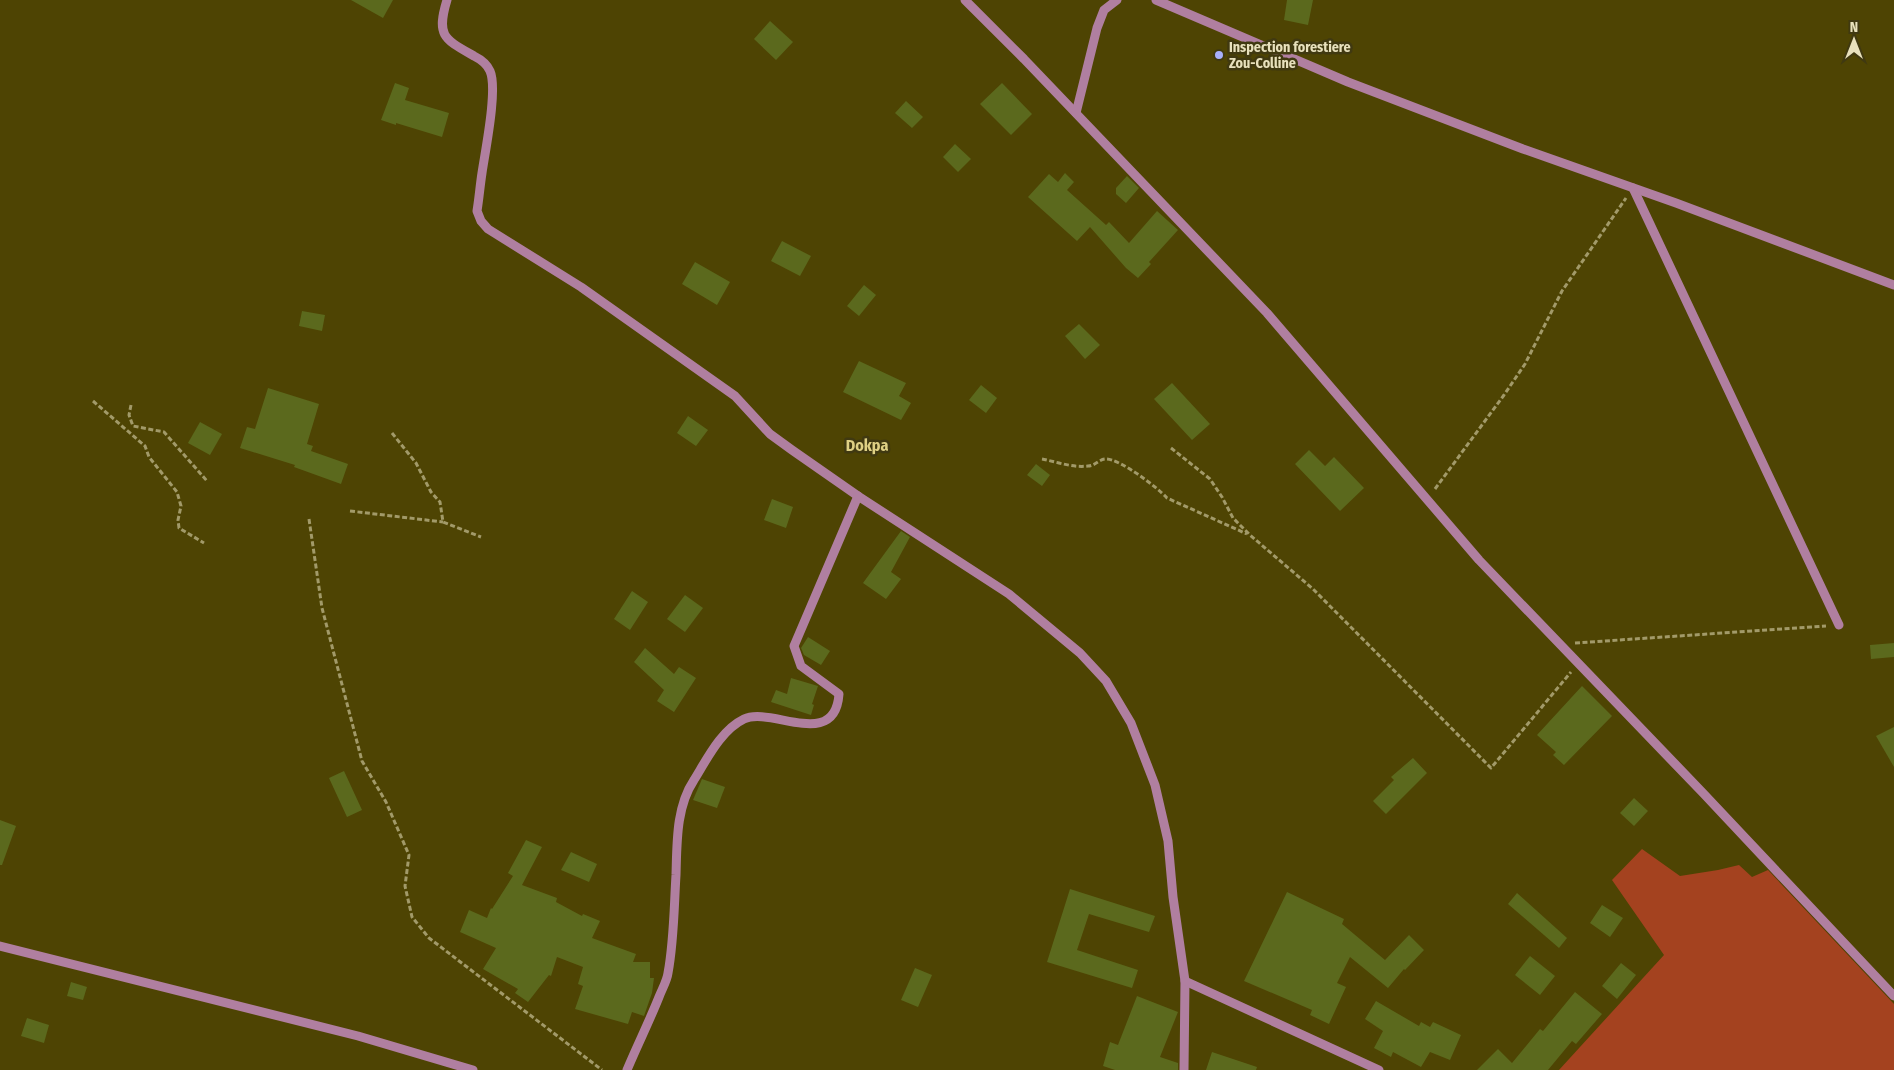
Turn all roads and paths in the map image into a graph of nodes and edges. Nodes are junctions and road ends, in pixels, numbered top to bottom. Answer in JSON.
{"nodes":[{"id":1,"x":447,"y":0,"type":"edge"},
{"id":2,"x":965,"y":0,"type":"edge"},
{"id":3,"x":1117,"y":0,"type":"edge"},
{"id":4,"x":1156,"y":0,"type":"edge"},
{"id":5,"x":1076,"y":114,"type":"junction"},
{"id":6,"x":1633,"y":188,"type":"junction"},
{"id":7,"x":1894,"y":285,"type":"edge"},
{"id":8,"x":93,"y":401,"type":"dead end"},
{"id":9,"x":131,"y":405,"type":"dead end"},
{"id":10,"x":392,"y":433,"type":"dead end"},
{"id":11,"x":1171,"y":448,"type":"dead end"},
{"id":12,"x":1042,"y":459,"type":"dead end"},
{"id":13,"x":207,"y":481,"type":"dead end"},
{"id":14,"x":858,"y":496,"type":"junction"},
{"id":15,"x":1427,"y":500,"type":"junction"},
{"id":16,"x":350,"y":511,"type":"dead end"},
{"id":17,"x":309,"y":519,"type":"dead end"},
{"id":18,"x":442,"y":522,"type":"junction"},
{"id":19,"x":1250,"y":536,"type":"junction"},
{"id":20,"x":481,"y":537,"type":"dead end"},
{"id":21,"x":204,"y":543,"type":"dead end"},
{"id":22,"x":1839,"y":625,"type":"joint"},
{"id":23,"x":1559,"y":644,"type":"junction"},
{"id":24,"x":1578,"y":663,"type":"junction"},
{"id":25,"x":0,"y":946,"type":"edge"},
{"id":26,"x":1185,"y":981,"type":"junction"},
{"id":27,"x":1894,"y":996,"type":"edge"},
{"id":28,"x":473,"y":1070,"type":"edge"},
{"id":29,"x":602,"y":1070,"type":"edge"},
{"id":30,"x":627,"y":1070,"type":"edge"},
{"id":31,"x":1184,"y":1070,"type":"edge"},
{"id":32,"x":1379,"y":1070,"type":"edge"}],
"edges":[{"from":1,"to":14,"type":"street"},
{"from":2,"to":5,"type":"street"},
{"from":3,"to":5,"type":"street"},
{"from":4,"to":6,"type":"street"},
{"from":5,"to":15,"type":"street"},
{"from":6,"to":7,"type":"street"},
{"from":6,"to":15,"type":"path"},
{"from":6,"to":22,"type":"street"},
{"from":8,"to":21,"type":"path"},
{"from":9,"to":13,"type":"path"},
{"from":10,"to":18,"type":"path"},
{"from":11,"to":19,"type":"path"},
{"from":12,"to":19,"type":"path"},
{"from":14,"to":26,"type":"street"},
{"from":14,"to":30,"type":"street"},
{"from":15,"to":23,"type":"street"},
{"from":16,"to":18,"type":"path"},
{"from":17,"to":29,"type":"path"},
{"from":18,"to":20,"type":"path"},
{"from":19,"to":24,"type":"path"},
{"from":22,"to":23,"type":"path"},
{"from":23,"to":24,"type":"street"},
{"from":24,"to":27,"type":"street"},
{"from":25,"to":28,"type":"street"},
{"from":26,"to":31,"type":"street"},
{"from":26,"to":32,"type":"street"}]}
